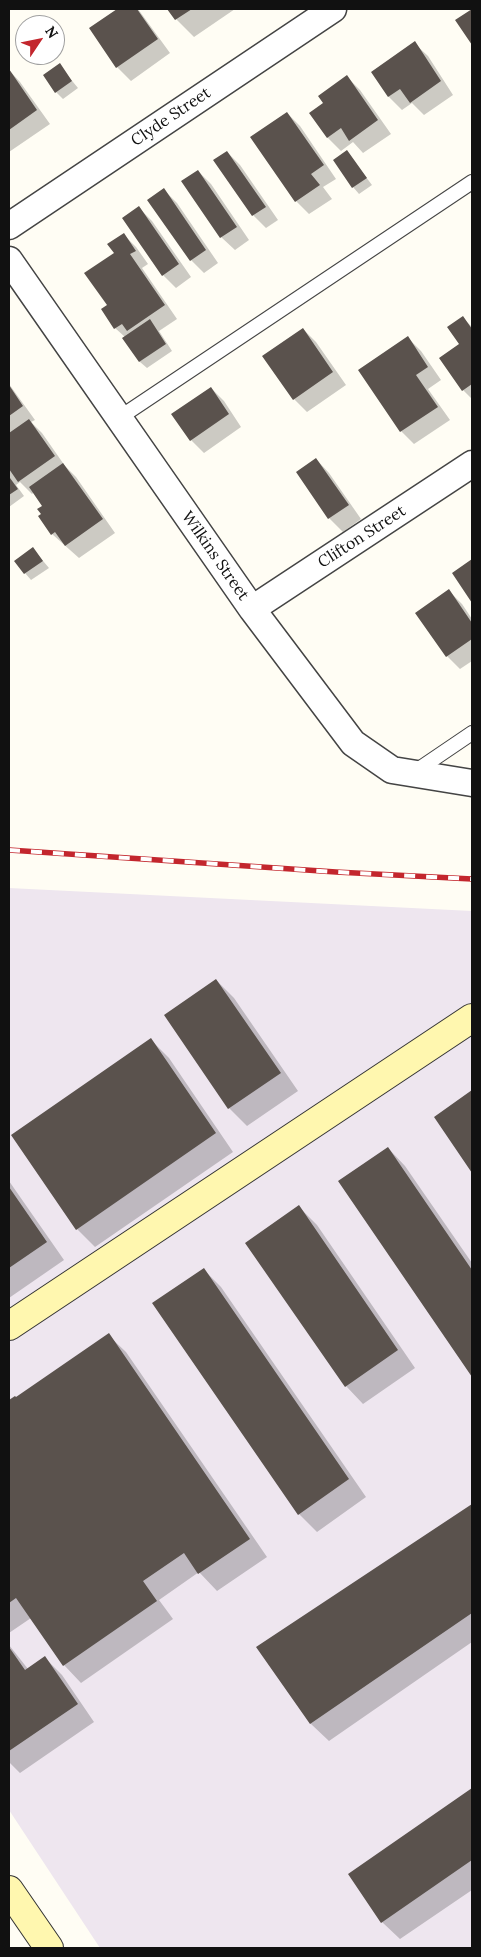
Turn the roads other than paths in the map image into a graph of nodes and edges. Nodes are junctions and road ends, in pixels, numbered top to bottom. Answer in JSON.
{"nodes":[{"id":1,"x":333,"y":9,"type":"edge"},
{"id":2,"x":472,"y":182,"type":"edge"},
{"id":3,"x":9,"y":226,"type":"edge"},
{"id":4,"x":9,"y":260,"type":"edge"},
{"id":5,"x":119,"y":418,"type":"junction"},
{"id":6,"x":472,"y":464,"type":"edge"},
{"id":7,"x":252,"y":609,"type":"junction"},
{"id":8,"x":472,"y":733,"type":"edge"},
{"id":9,"x":412,"y":774,"type":"junction"},
{"id":10,"x":472,"y":783,"type":"edge"},
{"id":11,"x":472,"y":1018,"type":"edge"},
{"id":12,"x":9,"y":1326,"type":"edge"},
{"id":13,"x":9,"y":1890,"type":"edge"},
{"id":14,"x":49,"y":1948,"type":"edge"}],
"edges":[{"from":1,"to":3,"type":"street","name":"Clyde Street"},
{"from":2,"to":5,"type":"lane"},
{"from":4,"to":5,"type":"street","name":"Wilkins Street"},
{"from":5,"to":7,"type":"street","name":"Wilkins Street"},
{"from":6,"to":7,"type":"street","name":"Clifton Street"},
{"from":7,"to":9,"type":"street","name":"Wilkins Street"},
{"from":8,"to":9,"type":"lane"},
{"from":9,"to":10,"type":"street","name":"Wilkins Street"},
{"from":11,"to":12,"type":"street"},
{"from":13,"to":14,"type":"street"}]}
